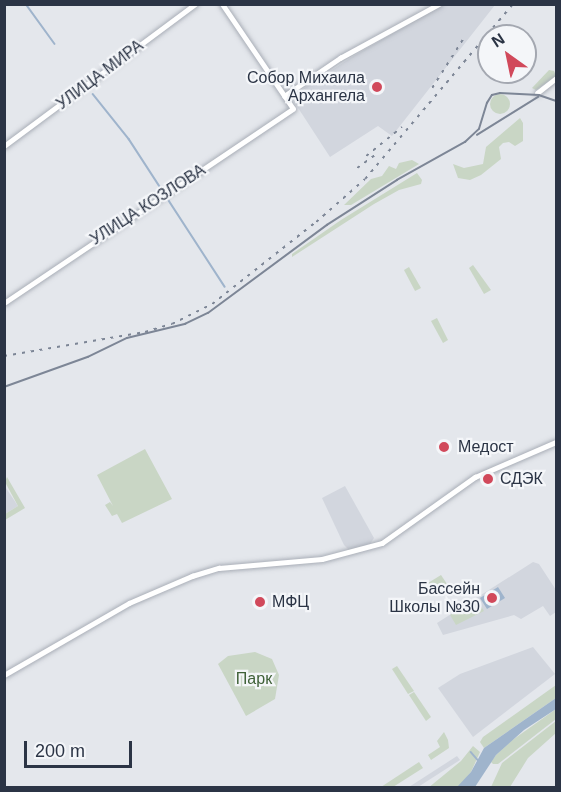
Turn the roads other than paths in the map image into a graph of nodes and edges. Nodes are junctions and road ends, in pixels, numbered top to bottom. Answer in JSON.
{"nodes":[{"id":1,"x":195,"y":4,"type":"edge"},
{"id":2,"x":222,"y":4,"type":"edge"},
{"id":3,"x":439,"y":4,"type":"edge"},
{"id":4,"x":556,"y":78,"type":"edge"},
{"id":5,"x":537,"y":93,"type":"dead end"},
{"id":6,"x":284,"y":96,"type":"junction"},
{"id":7,"x":4,"y":146,"type":"edge"},
{"id":8,"x":4,"y":303,"type":"edge"},
{"id":9,"x":556,"y":442,"type":"edge"},
{"id":10,"x":4,"y":675,"type":"edge"}],
"edges":[{"from":1,"to":7,"type":"street","name":"УЛИЦА МИРА"},
{"from":2,"to":6,"type":"street"},
{"from":3,"to":6,"type":"street"},
{"from":4,"to":5,"type":"street"},
{"from":6,"to":8,"type":"street","name":"УЛИЦА КОЗЛОВА"},
{"from":9,"to":10,"type":"street"}]}
